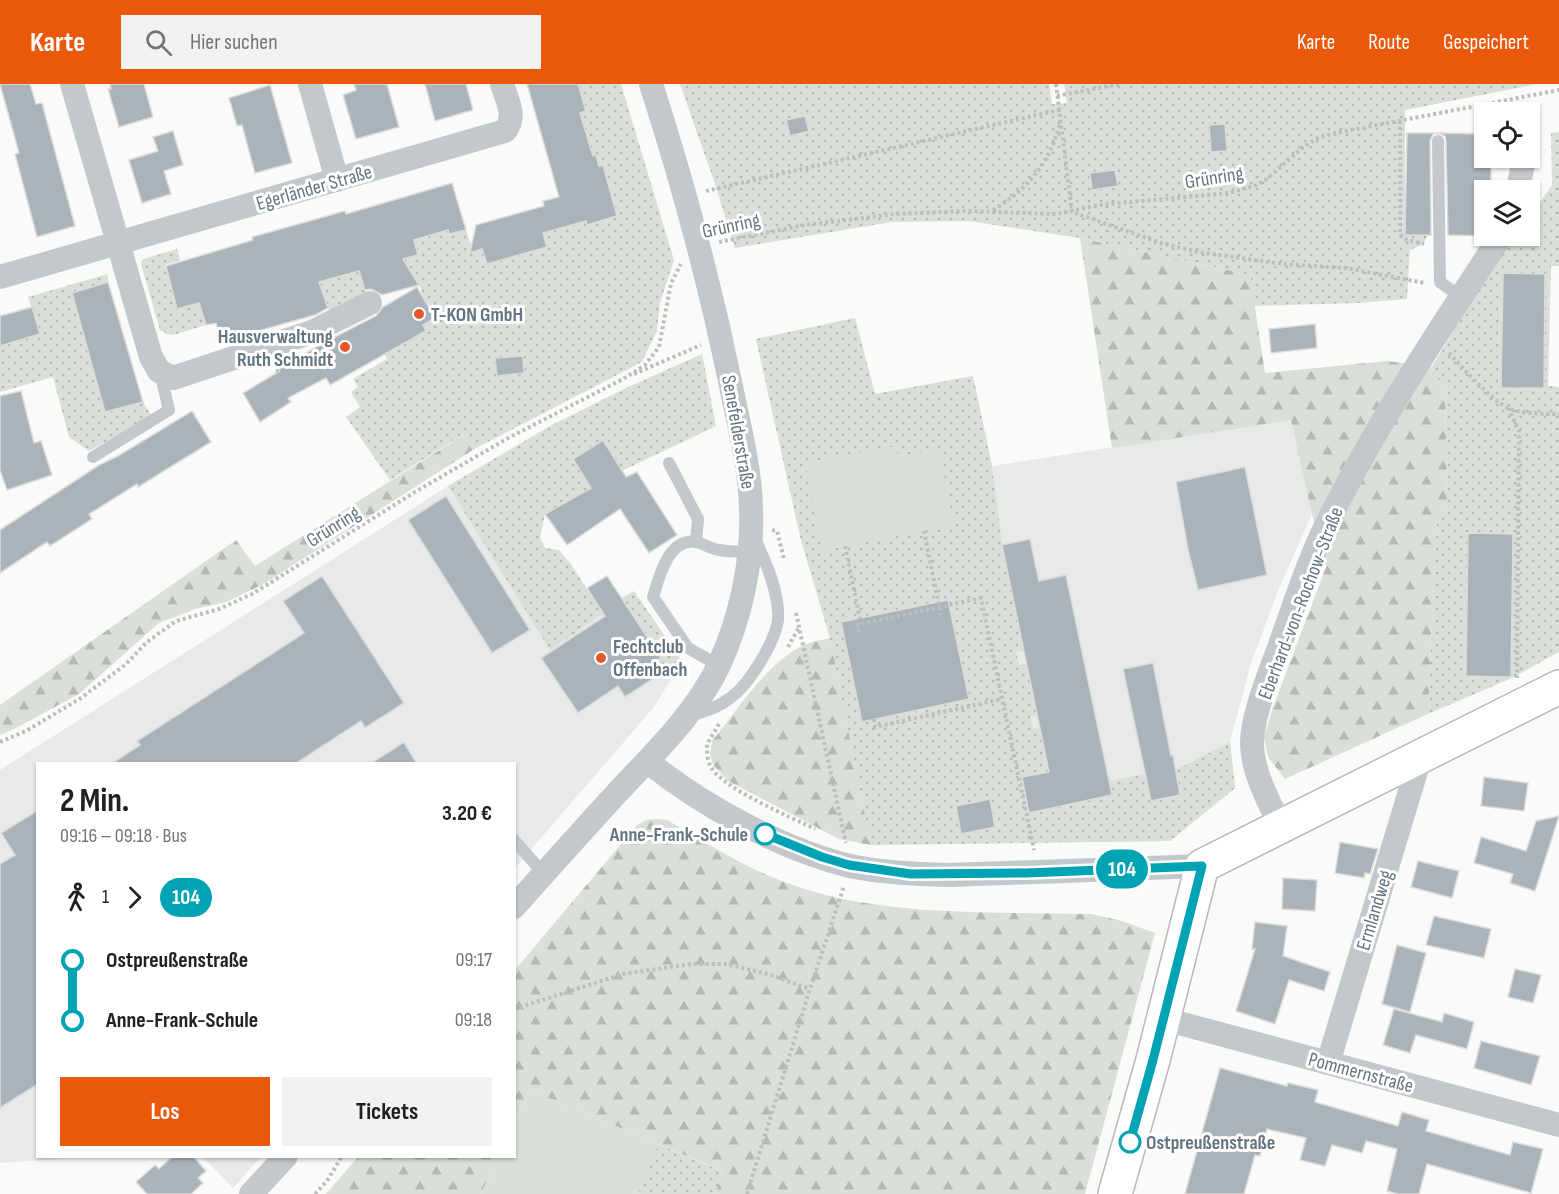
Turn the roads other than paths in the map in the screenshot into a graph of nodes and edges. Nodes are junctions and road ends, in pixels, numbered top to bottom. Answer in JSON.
{"nodes":[{"id":1,"x":72,"y":84,"type":"edge"},
{"id":2,"x":310,"y":84,"type":"edge"},
{"id":3,"x":502,"y":84,"type":"edge"},
{"id":4,"x":651,"y":84,"type":"edge"},
{"id":5,"x":1438,"y":141,"type":"dead end"},
{"id":6,"x":337,"y":180,"type":"junction"},
{"id":7,"x":118,"y":243,"type":"junction"},
{"id":8,"x":1494,"y":246,"type":"edge"},
{"id":9,"x":0,"y":277,"type":"edge"},
{"id":10,"x":1461,"y":297,"type":"junction"},
{"id":11,"x":370,"y":303,"type":"dead end"},
{"id":12,"x":159,"y":372,"type":"junction"},
{"id":13,"x":93,"y":457,"type":"dead end"},
{"id":14,"x":669,"y":463,"type":"dead end"},
{"id":15,"x":749,"y":540,"type":"junction"},
{"id":16,"x":696,"y":542,"type":"junction"},
{"id":17,"x":718,"y":665,"type":"junction"},
{"id":18,"x":1559,"y":687,"type":"edge"},
{"id":19,"x":685,"y":718,"type":"junction"},
{"id":20,"x":1420,"y":758,"type":"junction"},
{"id":21,"x":648,"y":762,"type":"junction"},
{"id":22,"x":1281,"y":828,"type":"junction"},
{"id":23,"x":516,"y":842,"type":"edge"},
{"id":24,"x":1202,"y":866,"type":"junction"},
{"id":25,"x":544,"y":874,"type":"junction"},
{"id":26,"x":516,"y":905,"type":"edge"},
{"id":27,"x":1164,"y":1019,"type":"junction"},
{"id":28,"x":1328,"y":1063,"type":"junction"},
{"id":29,"x":1559,"y":1125,"type":"edge"},
{"id":30,"x":284,"y":1158,"type":"edge"},
{"id":31,"x":250,"y":1194,"type":"edge"},
{"id":32,"x":1115,"y":1194,"type":"edge"}],
"edges":[{"from":1,"to":7,"type":"street"},
{"from":2,"to":6,"type":"street"},
{"from":3,"to":6,"type":"street","name":"Egerländer Straße"},
{"from":4,"to":15,"type":"street","name":"Senefelderstraße"},
{"from":5,"to":10,"type":"lane"},
{"from":6,"to":7,"type":"street","name":"Egerländer Straße"},
{"from":7,"to":9,"type":"street","name":"Egerländer Straße"},
{"from":7,"to":12,"type":"street"},
{"from":8,"to":10,"type":"street","name":"Eberhard-von-Rochow-Straße"},
{"from":10,"to":22,"type":"street","name":"Eberhard-von-Rochow-Straße"},
{"from":11,"to":12,"type":"street"},
{"from":12,"to":13,"type":"lane"},
{"from":14,"to":16,"type":"lane"},
{"from":15,"to":16,"type":"lane"},
{"from":15,"to":17,"type":"street","name":"Senefelderstraße"},
{"from":15,"to":19,"type":"lane"},
{"from":16,"to":17,"type":"lane"},
{"from":17,"to":19,"type":"street","name":"Senefelderstraße"},
{"from":18,"to":20,"type":"main road"},
{"from":19,"to":21,"type":"street","name":"Senefelderstraße"},
{"from":20,"to":22,"type":"main road"},
{"from":20,"to":28,"type":"street","name":"Ermlandweg"},
{"from":21,"to":24,"type":"street"},
{"from":21,"to":25,"type":"street","name":"Senefelderstraße"},
{"from":22,"to":24,"type":"main road"},
{"from":23,"to":25,"type":"lane"},
{"from":24,"to":27,"type":"main road"},
{"from":25,"to":26,"type":"street","name":"Senefelderstraße"},
{"from":27,"to":28,"type":"street","name":"Pommernstraße"},
{"from":27,"to":32,"type":"main road"},
{"from":28,"to":29,"type":"street","name":"Pommernstraße"},
{"from":30,"to":31,"type":"street"}]}
